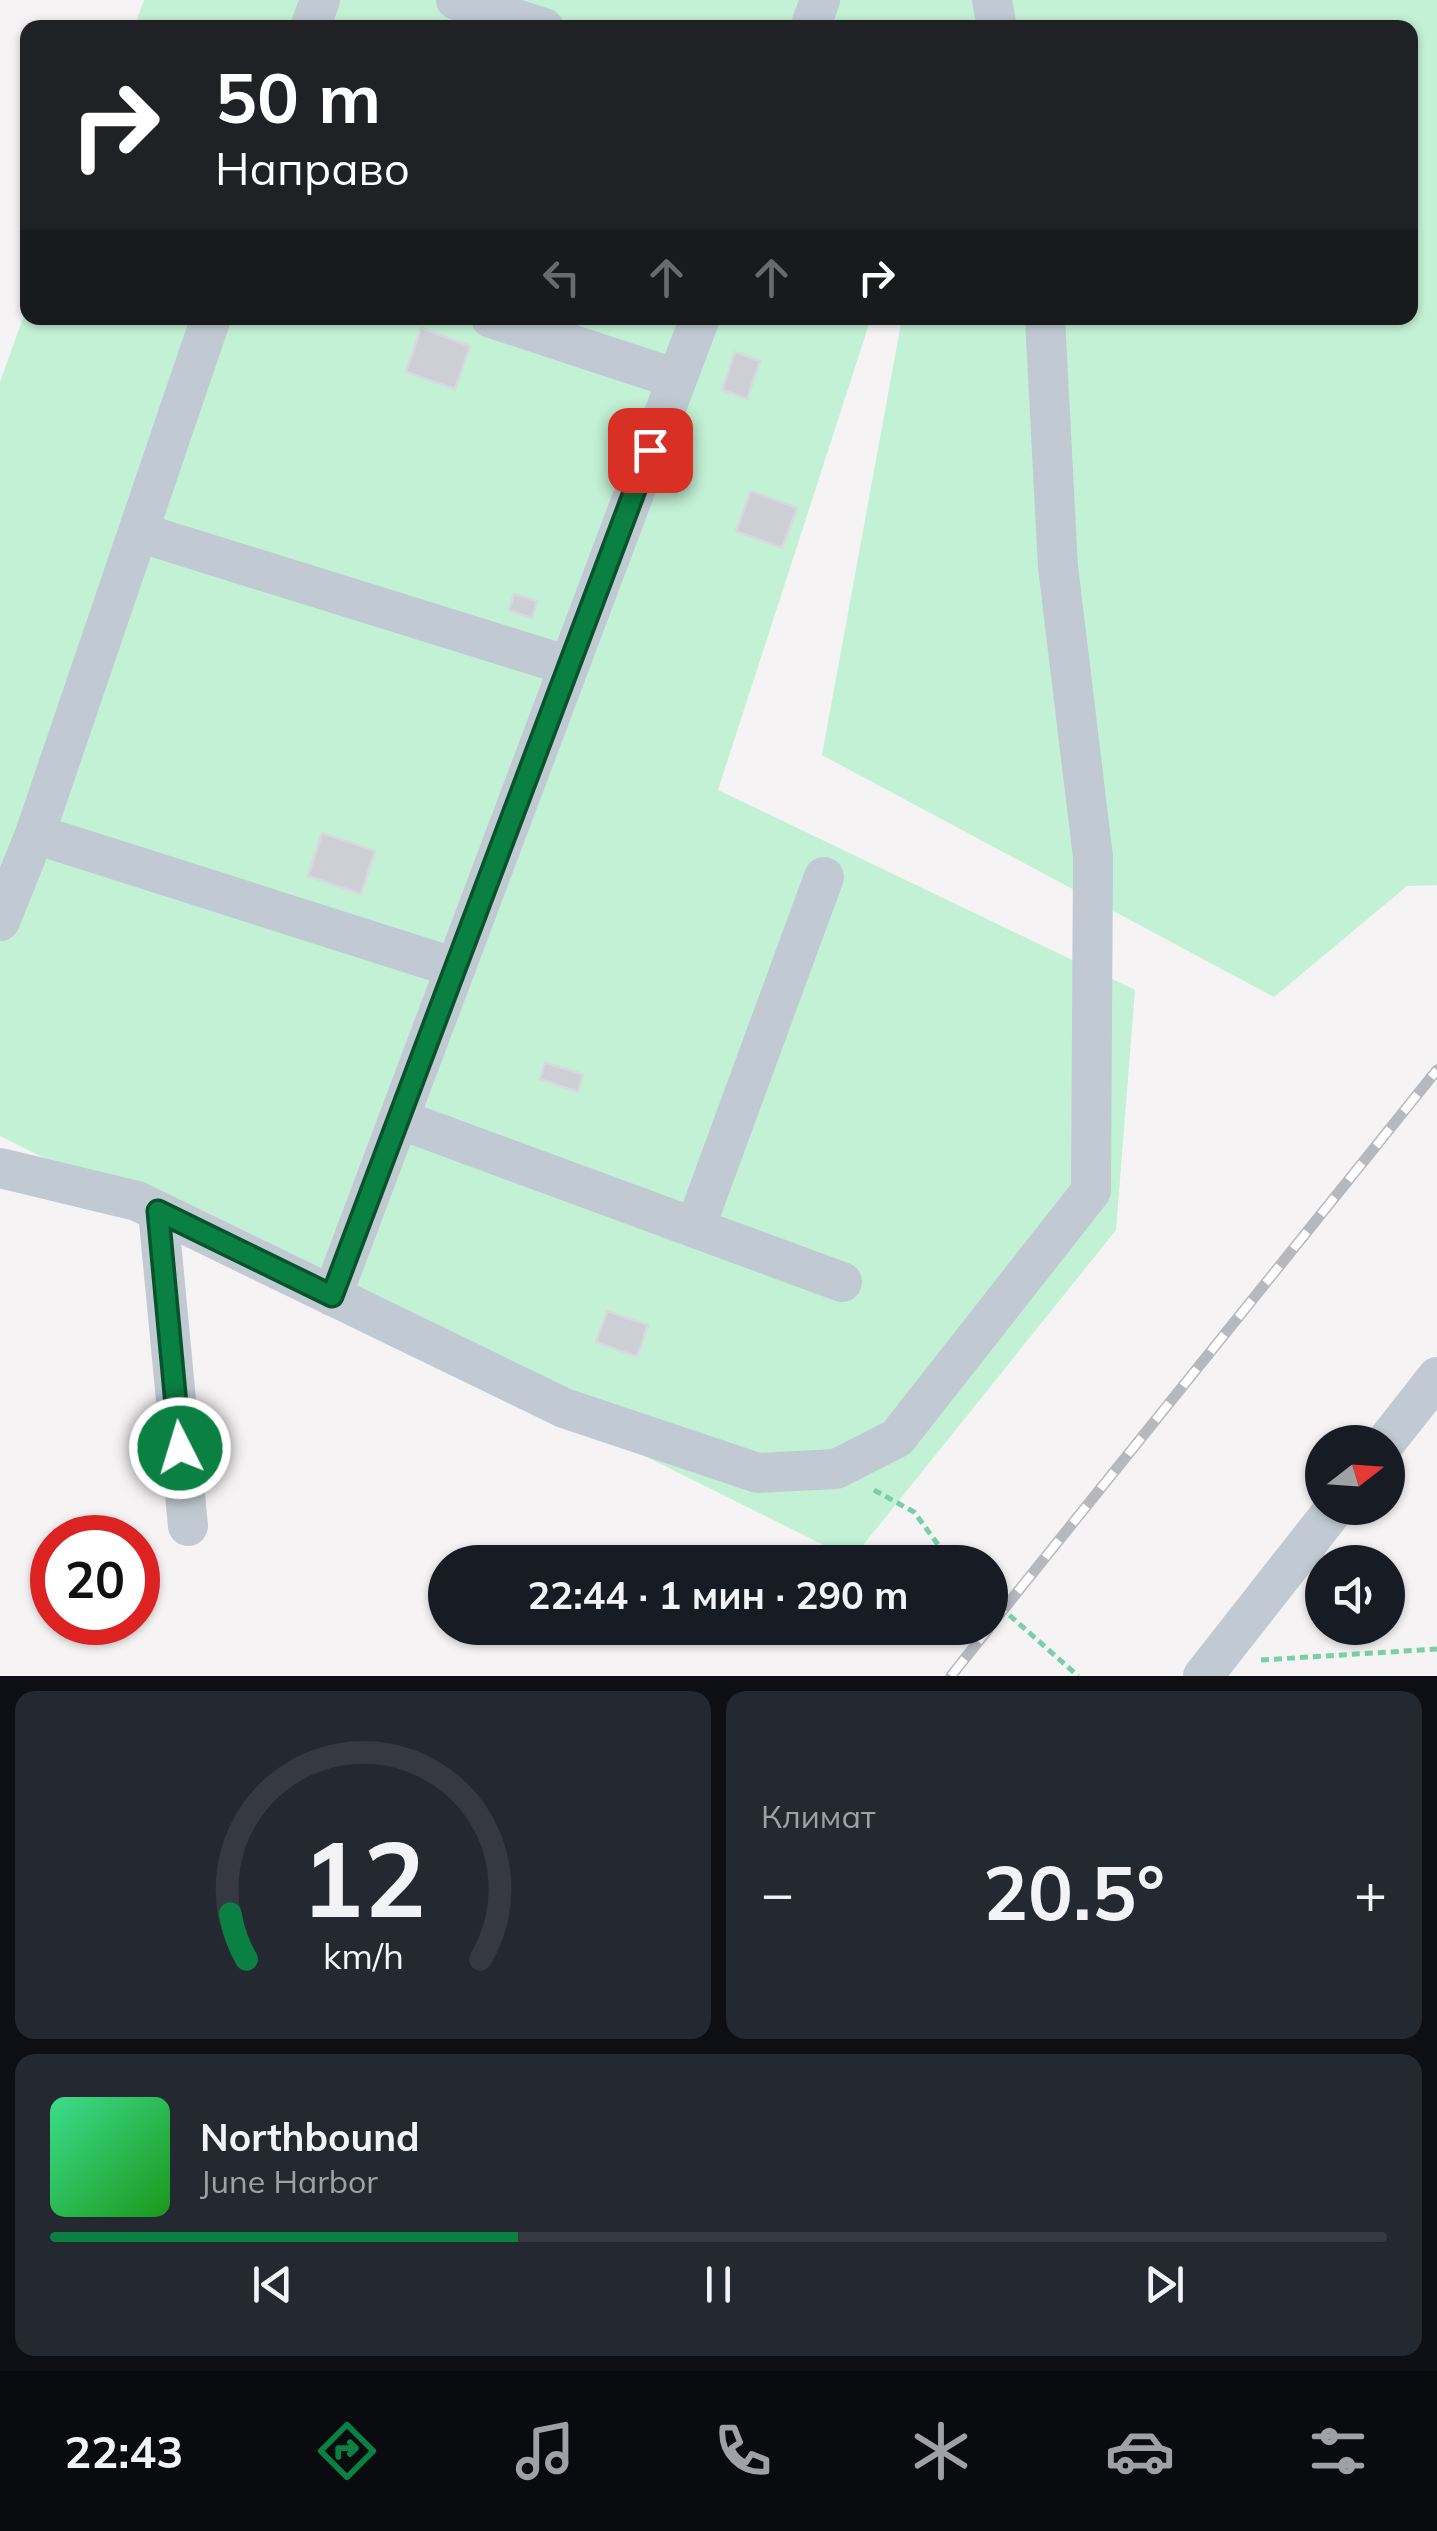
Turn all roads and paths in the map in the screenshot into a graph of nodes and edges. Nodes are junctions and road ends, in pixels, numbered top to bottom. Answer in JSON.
{"nodes":[{"id":1,"x":456,"y":0,"type":"edge"},
{"id":2,"x":519,"y":20,"type":"edge"},
{"id":3,"x":209,"y":325,"type":"edge"},
{"id":4,"x":512,"y":325,"type":"edge"},
{"id":5,"x":697,"y":325,"type":"edge"},
{"id":6,"x":1044,"y":325,"type":"edge"},
{"id":7,"x":677,"y":379,"type":"junction"},
{"id":8,"x":138,"y":532,"type":"junction"},
{"id":9,"x":569,"y":666,"type":"junction"},
{"id":10,"x":35,"y":834,"type":"junction"},
{"id":11,"x":824,"y":877,"type":"dead end"},
{"id":12,"x":0,"y":921,"type":"edge"},
{"id":13,"x":456,"y":968,"type":"junction"},
{"id":14,"x":399,"y":1119,"type":"junction"},
{"id":15,"x":0,"y":1168,"type":"edge"},
{"id":16,"x":158,"y":1211,"type":"junction"},
{"id":17,"x":694,"y":1228,"type":"junction"},
{"id":18,"x":842,"y":1282,"type":"dead end"},
{"id":19,"x":332,"y":1296,"type":"junction"},
{"id":20,"x":1437,"y":1377,"type":"edge"},
{"id":21,"x":1399,"y":1425,"type":"edge"},
{"id":22,"x":836,"y":1470,"type":"junction"},
{"id":23,"x":1322,"y":1525,"type":"edge"},
{"id":24,"x":188,"y":1526,"type":"dead end"},
{"id":25,"x":938,"y":1545,"type":"edge"},
{"id":26,"x":1008,"y":1614,"type":"edge"},
{"id":27,"x":1437,"y":1649,"type":"edge"},
{"id":28,"x":1208,"y":1670,"type":"edge"},
{"id":29,"x":1078,"y":1676,"type":"edge"}],
"edges":[{"from":1,"to":2,"type":"street"},
{"from":3,"to":8,"type":"street"},
{"from":4,"to":7,"type":"street"},
{"from":5,"to":7,"type":"street"},
{"from":6,"to":22,"type":"street"},
{"from":7,"to":9,"type":"street"},
{"from":8,"to":9,"type":"street"},
{"from":8,"to":10,"type":"street"},
{"from":9,"to":13,"type":"street"},
{"from":10,"to":12,"type":"street"},
{"from":10,"to":13,"type":"street"},
{"from":11,"to":17,"type":"street"},
{"from":13,"to":14,"type":"street"},
{"from":14,"to":17,"type":"street"},
{"from":14,"to":19,"type":"street"},
{"from":15,"to":16,"type":"street"},
{"from":16,"to":19,"type":"street"},
{"from":16,"to":24,"type":"street"},
{"from":17,"to":18,"type":"street"},
{"from":19,"to":22,"type":"street"},
{"from":20,"to":21,"type":"street"},
{"from":22,"to":25,"type":"path"},
{"from":23,"to":28,"type":"street"},
{"from":26,"to":29,"type":"path"},
{"from":27,"to":28,"type":"path"}]}
